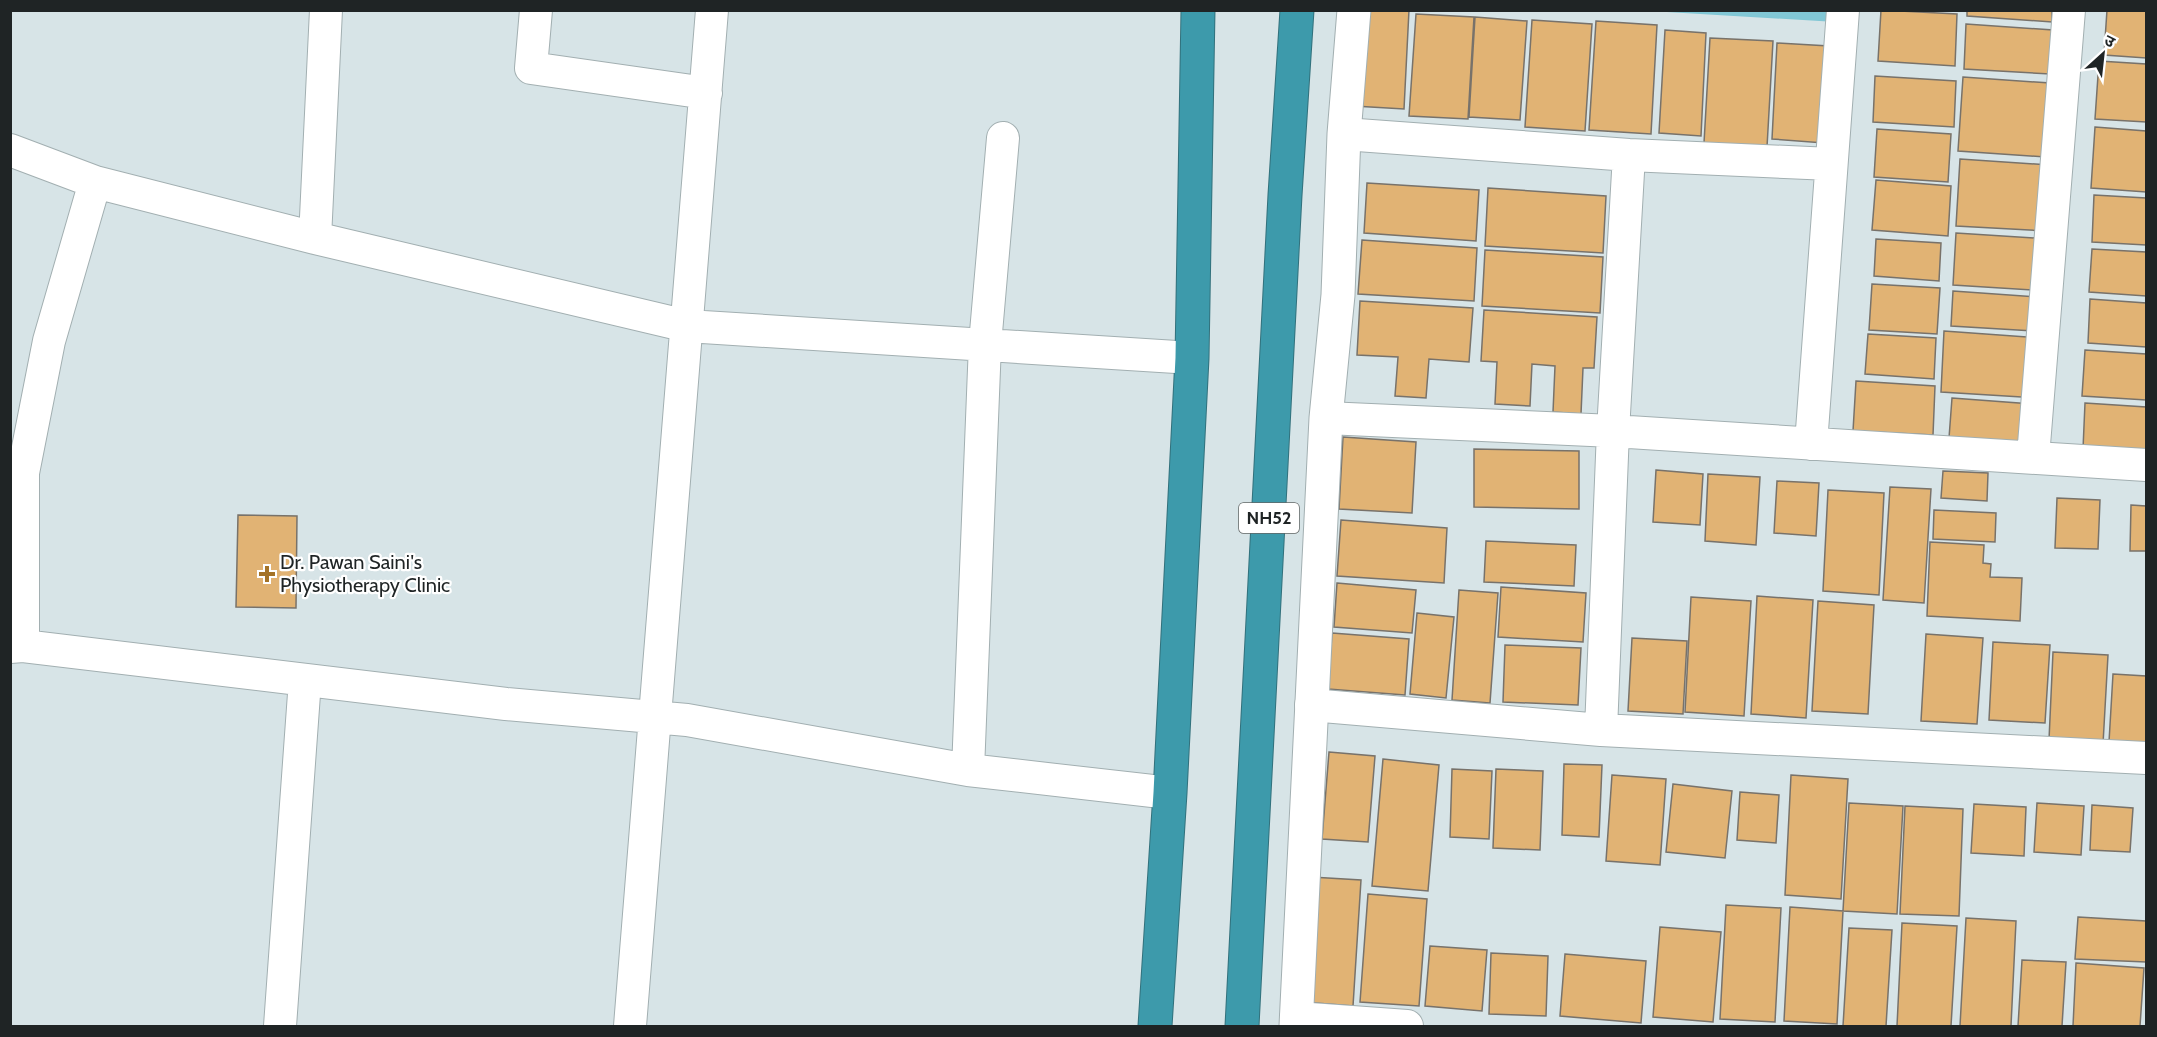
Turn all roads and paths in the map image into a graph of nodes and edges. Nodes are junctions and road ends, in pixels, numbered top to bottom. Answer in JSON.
{"nodes":[{"id":1,"x":326,"y":10,"type":"edge"},
{"id":2,"x":536,"y":10,"type":"edge"},
{"id":3,"x":712,"y":10,"type":"edge"},
{"id":4,"x":1198,"y":10,"type":"edge"},
{"id":5,"x":1297,"y":10,"type":"edge"},
{"id":6,"x":1354,"y":10,"type":"edge"},
{"id":7,"x":1843,"y":10,"type":"edge"},
{"id":8,"x":2069,"y":10,"type":"edge"},
{"id":9,"x":706,"y":93,"type":"junction"},
{"id":10,"x":1344,"y":134,"type":"junction"},
{"id":11,"x":1003,"y":138,"type":"dead end"},
{"id":12,"x":10,"y":150,"type":"edge"},
{"id":13,"x":1629,"y":155,"type":"junction"},
{"id":14,"x":1831,"y":164,"type":"junction"},
{"id":15,"x":95,"y":182,"type":"junction"},
{"id":16,"x":315,"y":238,"type":"junction"},
{"id":17,"x":687,"y":326,"type":"junction"},
{"id":18,"x":985,"y":344,"type":"junction"},
{"id":19,"x":1192,"y":358,"type":"junction"},
{"id":20,"x":1326,"y":418,"type":"junction"},
{"id":21,"x":1613,"y":431,"type":"junction"},
{"id":22,"x":1810,"y":444,"type":"junction"},
{"id":23,"x":2033,"y":458,"type":"junction"},
{"id":24,"x":2146,"y":465,"type":"edge"},
{"id":25,"x":17,"y":646,"type":"edge"},
{"id":26,"x":304,"y":680,"type":"junction"},
{"id":27,"x":1311,"y":705,"type":"junction"},
{"id":28,"x":657,"y":717,"type":"junction"},
{"id":29,"x":1601,"y":730,"type":"junction"},
{"id":30,"x":2146,"y":758,"type":"edge"},
{"id":31,"x":968,"y":770,"type":"junction"},
{"id":32,"x":1170,"y":792,"type":"junction"},
{"id":33,"x":1296,"y":1022,"type":"edge"},
{"id":34,"x":280,"y":1026,"type":"edge"},
{"id":35,"x":630,"y":1026,"type":"edge"},
{"id":36,"x":1155,"y":1026,"type":"edge"},
{"id":37,"x":1242,"y":1026,"type":"edge"},
{"id":38,"x":1407,"y":1026,"type":"edge"}],
"edges":[{"from":1,"to":16,"type":"street"},
{"from":2,"to":9,"type":"street"},
{"from":3,"to":9,"type":"street"},
{"from":4,"to":19,"type":"highway"},
{"from":5,"to":37,"type":"highway","number":"NH52"},
{"from":6,"to":10,"type":"street"},
{"from":7,"to":14,"type":"street"},
{"from":8,"to":23,"type":"street"},
{"from":9,"to":17,"type":"street"},
{"from":10,"to":13,"type":"street"},
{"from":10,"to":20,"type":"street"},
{"from":11,"to":18,"type":"street"},
{"from":12,"to":15,"type":"street"},
{"from":13,"to":14,"type":"street"},
{"from":13,"to":21,"type":"street"},
{"from":14,"to":22,"type":"street"},
{"from":15,"to":16,"type":"street"},
{"from":15,"to":25,"type":"street"},
{"from":16,"to":17,"type":"street"},
{"from":17,"to":18,"type":"street"},
{"from":17,"to":28,"type":"street"},
{"from":18,"to":19,"type":"street"},
{"from":18,"to":31,"type":"street"},
{"from":19,"to":32,"type":"highway"},
{"from":20,"to":21,"type":"street"},
{"from":20,"to":27,"type":"street"},
{"from":21,"to":22,"type":"street"},
{"from":21,"to":29,"type":"street"},
{"from":22,"to":23,"type":"street"},
{"from":23,"to":24,"type":"street"},
{"from":25,"to":26,"type":"street"},
{"from":26,"to":28,"type":"street"},
{"from":26,"to":34,"type":"street"},
{"from":27,"to":29,"type":"street"},
{"from":27,"to":33,"type":"street"},
{"from":28,"to":31,"type":"street"},
{"from":28,"to":35,"type":"street"},
{"from":29,"to":30,"type":"street"},
{"from":31,"to":32,"type":"street"},
{"from":32,"to":36,"type":"highway"},
{"from":33,"to":38,"type":"street"}]}
